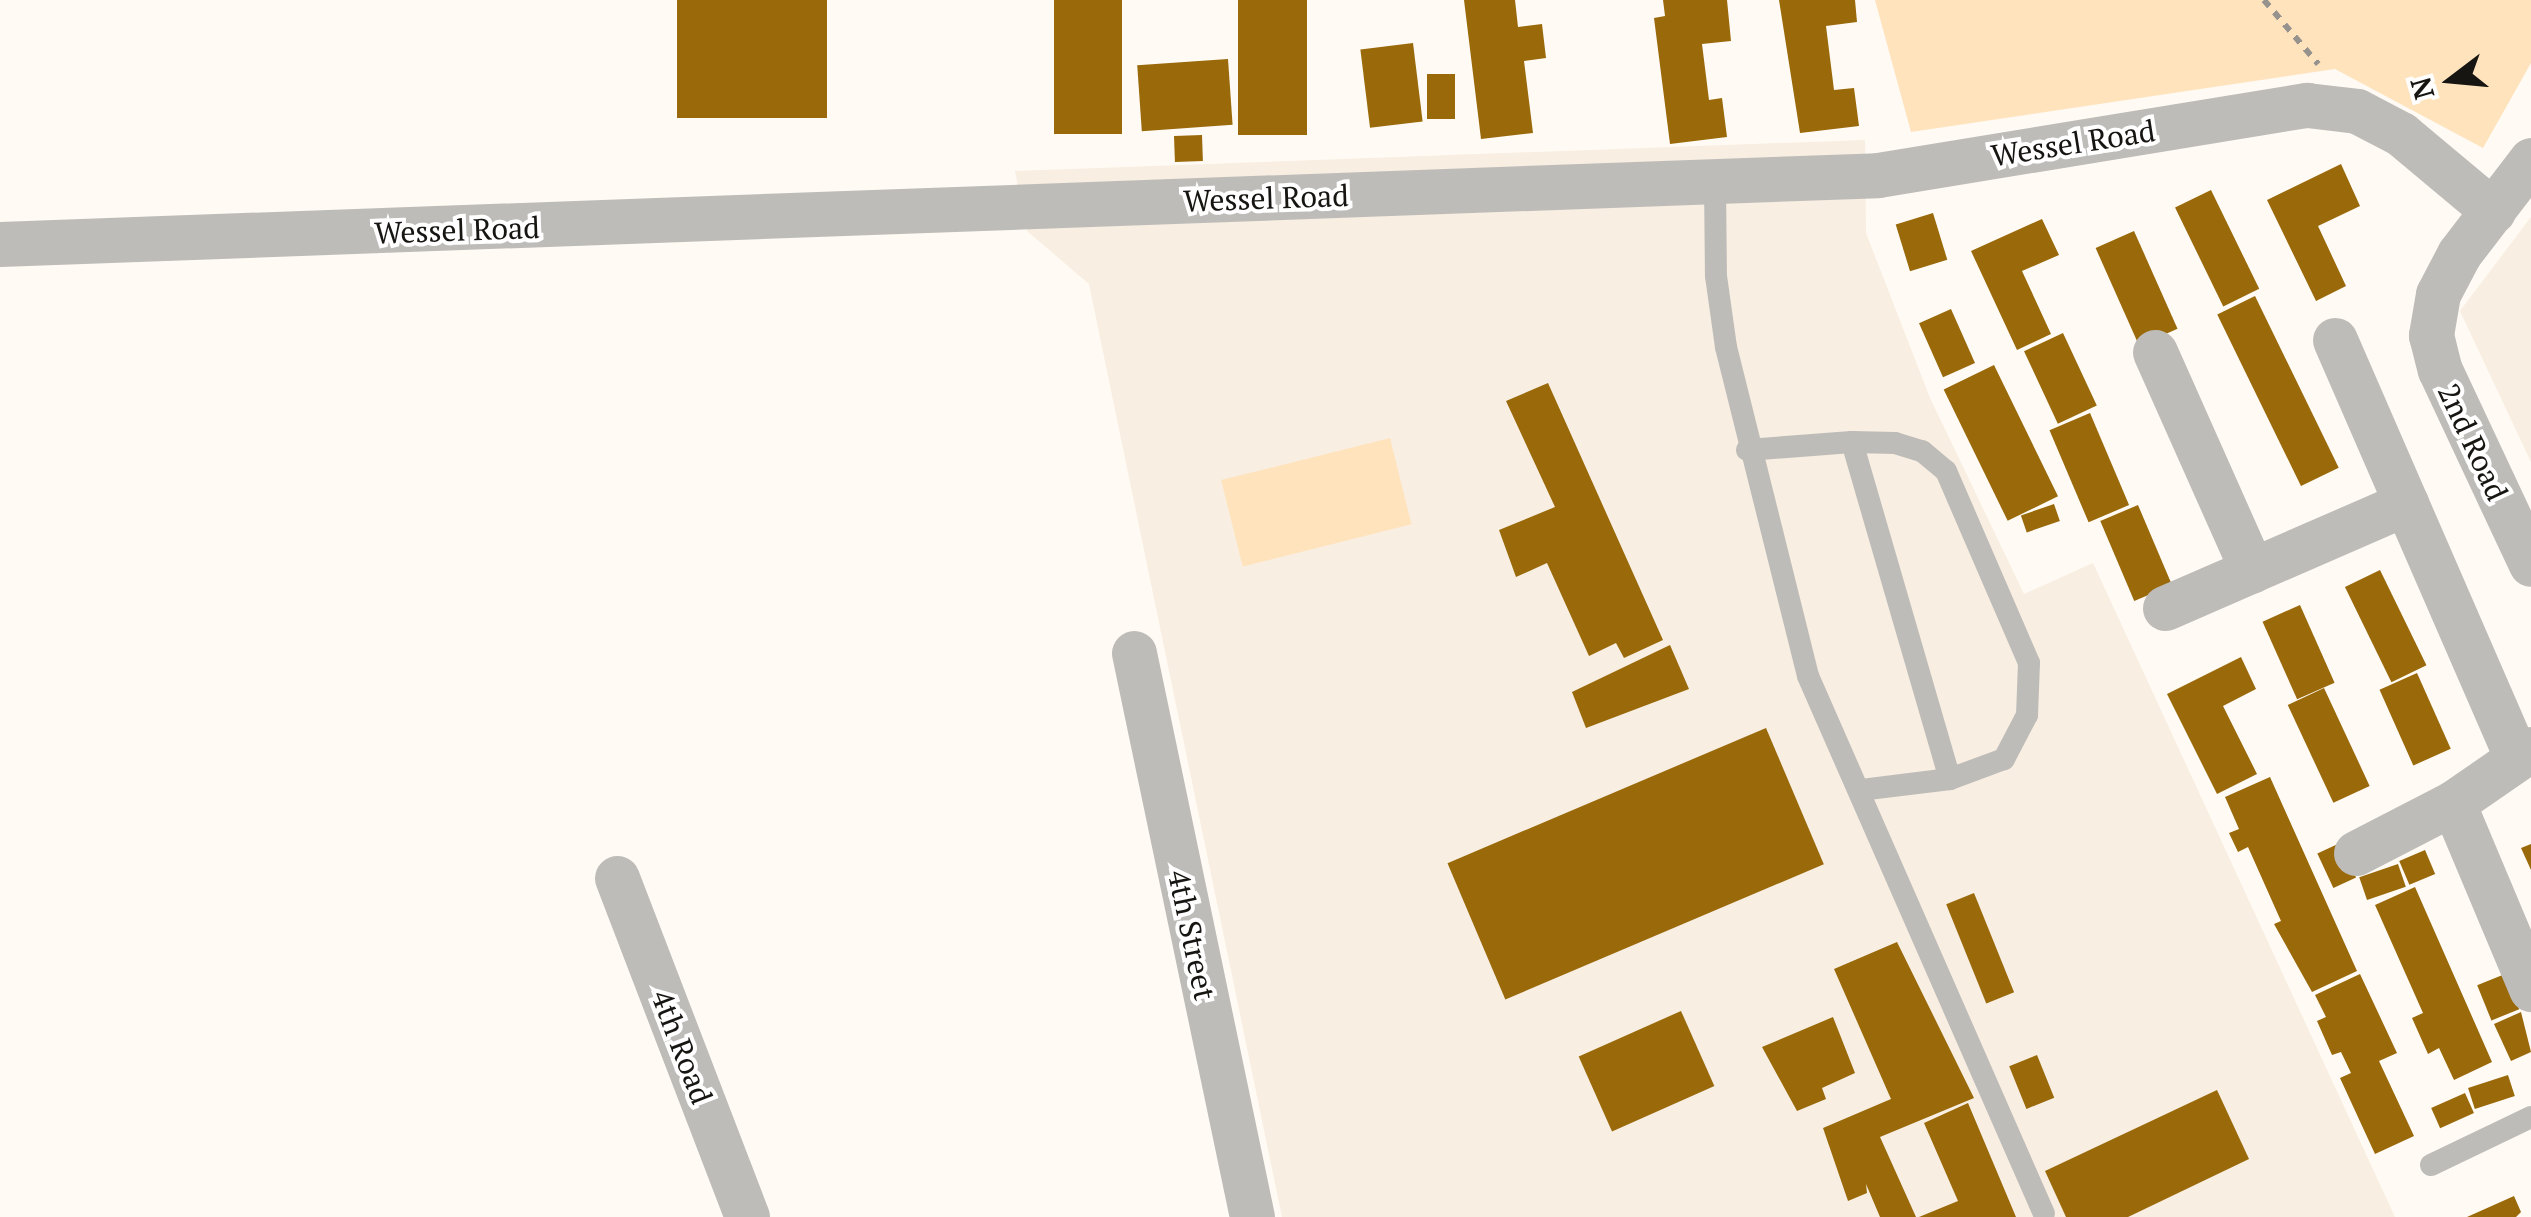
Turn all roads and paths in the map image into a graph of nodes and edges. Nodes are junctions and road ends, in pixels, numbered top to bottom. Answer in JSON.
{"nodes":[{"id":1,"x":2264,"y":0,"type":"edge"},
{"id":2,"x":2358,"y":110,"type":"junction"},
{"id":3,"x":2531,"y":160,"type":"edge"},
{"id":4,"x":1715,"y":184,"type":"junction"},
{"id":5,"x":2493,"y":210,"type":"junction"},
{"id":6,"x":0,"y":244,"type":"edge"},
{"id":7,"x":2336,"y":340,"type":"dead end"},
{"id":8,"x":2155,"y":352,"type":"dead end"},
{"id":9,"x":1852,"y":442,"type":"junction"},
{"id":10,"x":1748,"y":450,"type":"junction"},
{"id":11,"x":2406,"y":502,"type":"junction"},
{"id":12,"x":2531,"y":564,"type":"edge"},
{"id":13,"x":2252,"y":570,"type":"junction"},
{"id":14,"x":2165,"y":608,"type":"dead end"},
{"id":15,"x":1134,"y":653,"type":"dead end"},
{"id":16,"x":2524,"y":753,"type":"edge"},
{"id":17,"x":1950,"y":779,"type":"junction"},
{"id":18,"x":1860,"y":790,"type":"junction"},
{"id":19,"x":2453,"y":803,"type":"junction"},
{"id":20,"x":2356,"y":854,"type":"dead end"},
{"id":21,"x":617,"y":878,"type":"dead end"},
{"id":22,"x":2531,"y":989,"type":"edge"},
{"id":23,"x":2531,"y":1116,"type":"edge"},
{"id":24,"x":2430,"y":1165,"type":"dead end"},
{"id":25,"x":2044,"y":1214,"type":"dead end"},
{"id":26,"x":747,"y":1217,"type":"edge"},
{"id":27,"x":1252,"y":1217,"type":"edge"}],
"edges":[{"from":1,"to":2,"type":"path"},
{"from":2,"to":4,"type":"street","name":"Wessel Road"},
{"from":2,"to":5,"type":"street","name":"Wessel Road"},
{"from":3,"to":5,"type":"street"},
{"from":4,"to":6,"type":"street","name":"Wessel Road"},
{"from":4,"to":10,"type":"lane"},
{"from":5,"to":12,"type":"street","name":"2nd Road"},
{"from":7,"to":11,"type":"street"},
{"from":8,"to":13,"type":"street"},
{"from":9,"to":10,"type":"lane"},
{"from":9,"to":17,"type":"lane"},
{"from":9,"to":17,"type":"lane"},
{"from":10,"to":18,"type":"lane"},
{"from":11,"to":13,"type":"street"},
{"from":11,"to":16,"type":"street"},
{"from":13,"to":14,"type":"street"},
{"from":15,"to":27,"type":"street","name":"4th Street"},
{"from":16,"to":19,"type":"street"},
{"from":17,"to":18,"type":"lane"},
{"from":18,"to":25,"type":"lane"},
{"from":19,"to":20,"type":"street"},
{"from":19,"to":22,"type":"street"},
{"from":21,"to":26,"type":"street","name":"4th Road"},
{"from":23,"to":24,"type":"lane"}]}
